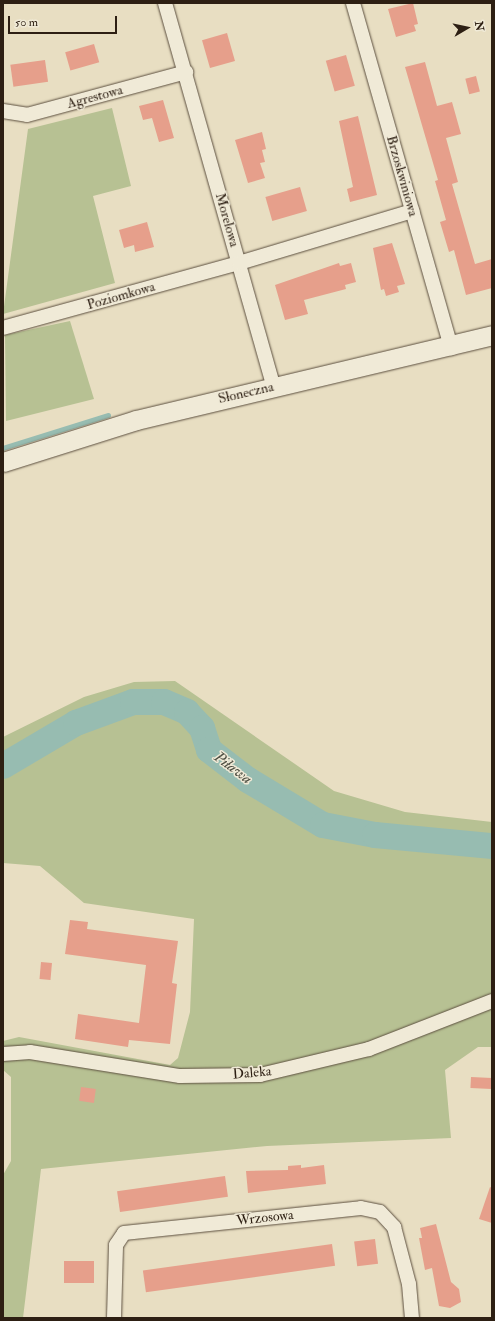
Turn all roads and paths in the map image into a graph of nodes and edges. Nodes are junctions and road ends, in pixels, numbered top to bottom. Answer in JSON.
{"nodes":[{"id":1,"x":165,"y":3,"type":"edge"},
{"id":2,"x":354,"y":3,"type":"edge"},
{"id":3,"x":186,"y":72,"type":"junction"},
{"id":4,"x":3,"y":111,"type":"edge"},
{"id":5,"x":412,"y":211,"type":"junction"},
{"id":6,"x":239,"y":263,"type":"junction"},
{"id":7,"x":3,"y":328,"type":"edge"},
{"id":8,"x":492,"y":335,"type":"edge"},
{"id":9,"x":451,"y":348,"type":"junction"},
{"id":10,"x":274,"y":387,"type":"junction"},
{"id":11,"x":3,"y":462,"type":"edge"},
{"id":12,"x":492,"y":1002,"type":"edge"},
{"id":13,"x":3,"y":1054,"type":"edge"},
{"id":14,"x":114,"y":1318,"type":"edge"},
{"id":15,"x":412,"y":1318,"type":"edge"}],
"edges":[{"from":1,"to":3,"type":"street","name":"Morelowa"},
{"from":2,"to":5,"type":"street","name":"Brzoskwiniowa"},
{"from":3,"to":4,"type":"street","name":"Agrestowa"},
{"from":3,"to":6,"type":"street","name":"Morelowa"},
{"from":5,"to":6,"type":"street","name":"Morelowa"},
{"from":5,"to":9,"type":"street","name":"Brzoskwiniowa"},
{"from":6,"to":7,"type":"street","name":"Poziomkowa"},
{"from":6,"to":10,"type":"street"},
{"from":8,"to":9,"type":"street","name":"Słoneczna"},
{"from":9,"to":10,"type":"street","name":"Słoneczna"},
{"from":10,"to":11,"type":"street","name":"Słoneczna"},
{"from":12,"to":13,"type":"street","name":"Daleka"},
{"from":14,"to":15,"type":"street","name":"Wrzosowa"}]}
